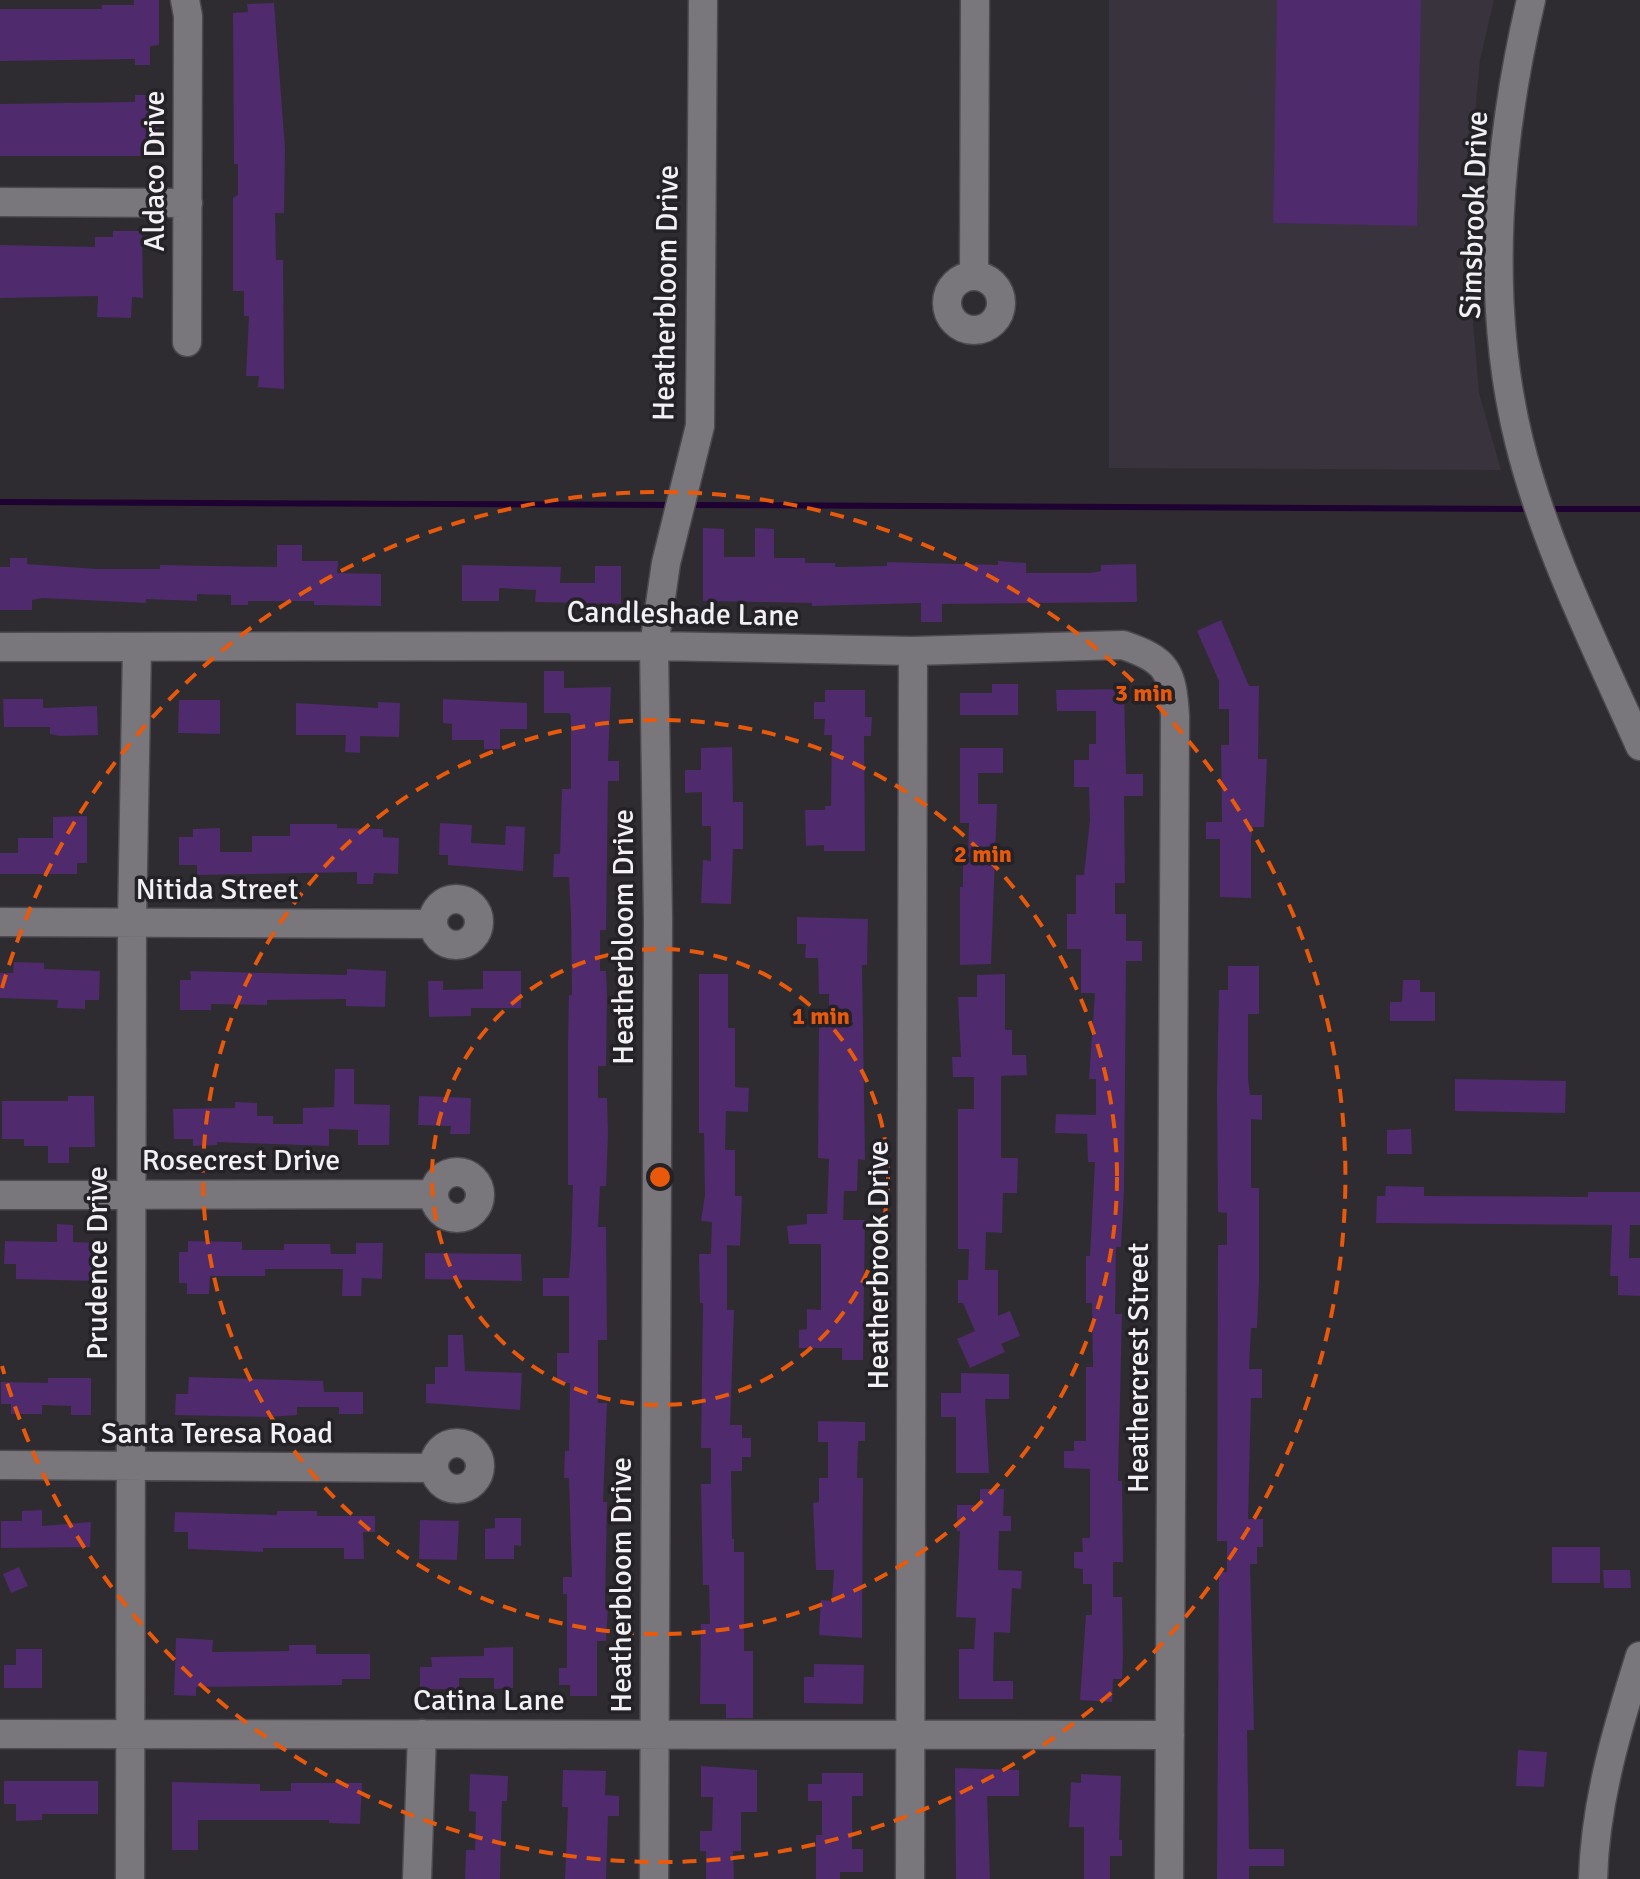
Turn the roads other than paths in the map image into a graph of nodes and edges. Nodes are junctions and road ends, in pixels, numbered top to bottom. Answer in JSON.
{"nodes":[{"id":1,"x":185,"y":0,"type":"edge"},
{"id":2,"x":703,"y":0,"type":"edge"},
{"id":3,"x":975,"y":0,"type":"edge"},
{"id":4,"x":1531,"y":0,"type":"edge"},
{"id":5,"x":0,"y":202,"type":"edge"},
{"id":6,"x":188,"y":203,"type":"junction"},
{"id":7,"x":974,"y":276,"type":"dead end"},
{"id":8,"x":187,"y":342,"type":"dead end"},
{"id":9,"x":654,"y":646,"type":"junction"},
{"id":10,"x":0,"y":647,"type":"edge"},
{"id":11,"x":137,"y":648,"type":"junction"},
{"id":12,"x":913,"y":651,"type":"junction"},
{"id":13,"x":1640,"y":746,"type":"edge"},
{"id":14,"x":1174,"y":858,"type":"joint"},
{"id":15,"x":0,"y":922,"type":"edge"},
{"id":16,"x":132,"y":923,"type":"junction"},
{"id":17,"x":433,"y":924,"type":"dead end"},
{"id":18,"x":131,"y":1194,"type":"junction"},
{"id":19,"x":433,"y":1194,"type":"dead end"},
{"id":20,"x":0,"y":1195,"type":"edge"},
{"id":21,"x":0,"y":1465,"type":"edge"},
{"id":22,"x":131,"y":1466,"type":"junction"},
{"id":23,"x":434,"y":1468,"type":"dead end"},
{"id":24,"x":1640,"y":1656,"type":"edge"},
{"id":25,"x":0,"y":1734,"type":"edge"},
{"id":26,"x":130,"y":1734,"type":"junction"},
{"id":27,"x":422,"y":1734,"type":"junction"},
{"id":28,"x":655,"y":1734,"type":"junction"},
{"id":29,"x":911,"y":1734,"type":"junction"},
{"id":30,"x":1170,"y":1735,"type":"junction"},
{"id":31,"x":130,"y":1879,"type":"edge"},
{"id":32,"x":417,"y":1879,"type":"edge"},
{"id":33,"x":654,"y":1879,"type":"edge"},
{"id":34,"x":910,"y":1879,"type":"edge"},
{"id":35,"x":1169,"y":1879,"type":"edge"},
{"id":36,"x":1593,"y":1879,"type":"edge"}],
"edges":[{"from":1,"to":6,"type":"street","name":"Aldaco Drive"},
{"from":2,"to":9,"type":"street","name":"Heatherbloom Drive"},
{"from":3,"to":7,"type":"street"},
{"from":4,"to":13,"type":"street","name":"Simsbrook Drive"},
{"from":5,"to":6,"type":"street"},
{"from":6,"to":8,"type":"street","name":"Aldaco Drive"},
{"from":9,"to":11,"type":"street","name":"Candleshade Lane"},
{"from":9,"to":12,"type":"street","name":"Candleshade Lane"},
{"from":9,"to":28,"type":"street","name":"Heatherbloom Drive"},
{"from":10,"to":11,"type":"street","name":"Candleshade Lane"},
{"from":11,"to":16,"type":"street","name":"Prudence Drive"},
{"from":12,"to":14,"type":"street","name":"Candleshade Lane"},
{"from":12,"to":29,"type":"street","name":"Heatherbrook Drive"},
{"from":14,"to":30,"type":"street","name":"Heathercrest Street"},
{"from":15,"to":16,"type":"street","name":"Nitida Street"},
{"from":16,"to":17,"type":"street","name":"Nitida Street"},
{"from":16,"to":18,"type":"street","name":"Prudence Drive"},
{"from":18,"to":19,"type":"street","name":"Rosecrest Drive"},
{"from":18,"to":20,"type":"street","name":"Rosecrest Drive"},
{"from":18,"to":22,"type":"street","name":"Prudence Drive"},
{"from":21,"to":22,"type":"street","name":"Santa Teresa Road"},
{"from":22,"to":23,"type":"street","name":"Santa Teresa Road"},
{"from":22,"to":26,"type":"street","name":"Prudence Drive"},
{"from":24,"to":36,"type":"street"},
{"from":25,"to":26,"type":"street","name":"Catina Lane"},
{"from":26,"to":27,"type":"street","name":"Catina Lane"},
{"from":26,"to":31,"type":"street","name":"Prudence Drive"},
{"from":27,"to":28,"type":"street","name":"Catina Lane"},
{"from":27,"to":32,"type":"street"},
{"from":28,"to":29,"type":"street","name":"Catina Lane"},
{"from":28,"to":33,"type":"street","name":"Heatherbloom Drive"},
{"from":29,"to":30,"type":"street","name":"Catina Lane"},
{"from":29,"to":34,"type":"street","name":"Heatherbrook Drive"},
{"from":30,"to":35,"type":"street","name":"Heathercrest Street"}]}
